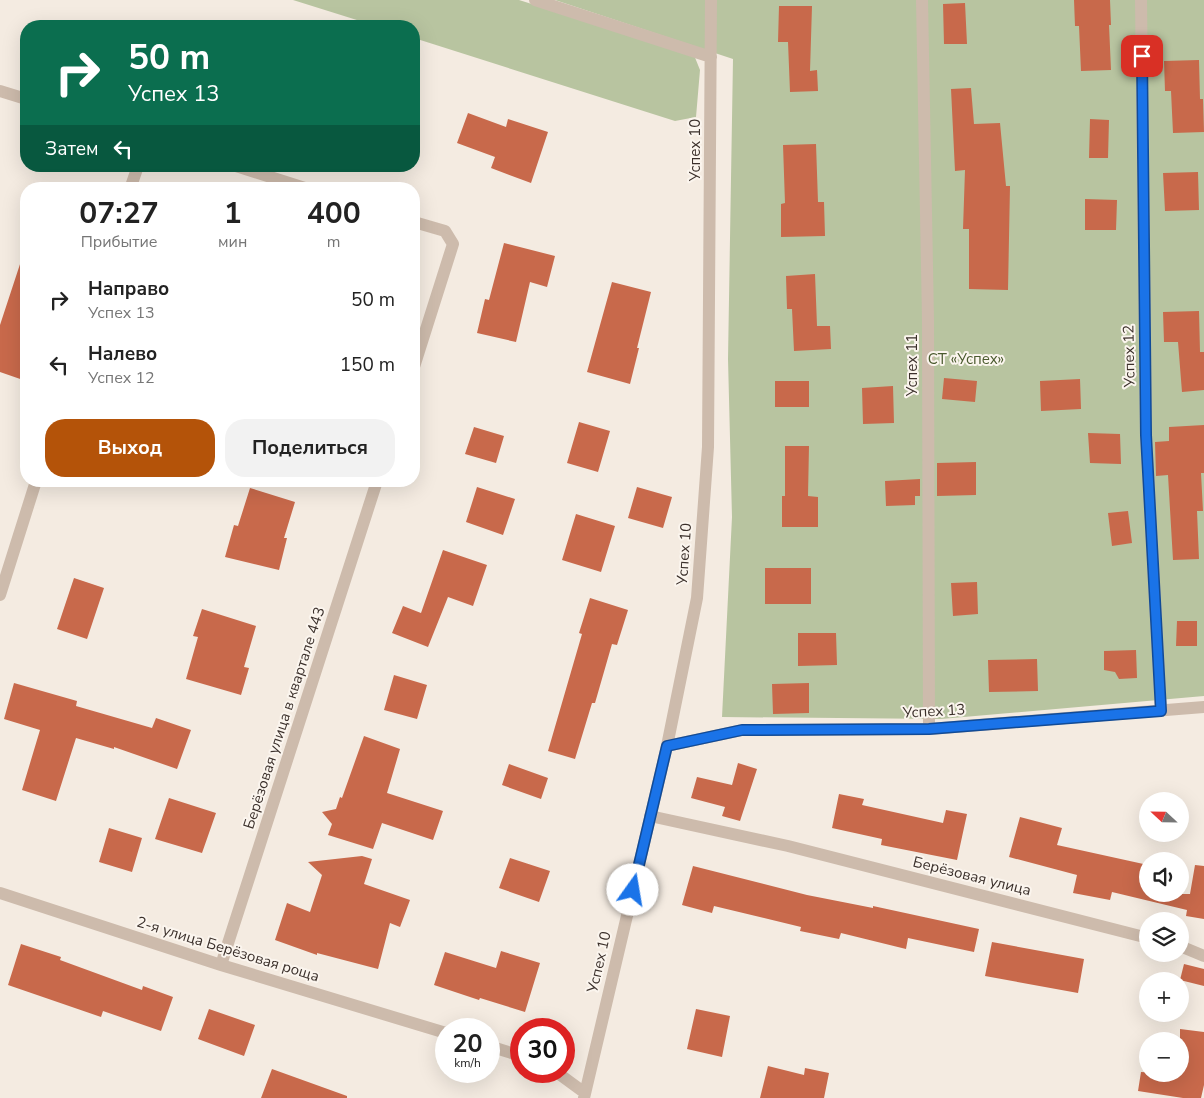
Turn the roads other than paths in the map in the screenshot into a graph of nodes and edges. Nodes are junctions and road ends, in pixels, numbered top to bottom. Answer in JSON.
{"nodes":[{"id":1,"x":535,"y":0,"type":"edge"},
{"id":2,"x":711,"y":0,"type":"edge"},
{"id":3,"x":922,"y":0,"type":"edge"},
{"id":4,"x":1141,"y":0,"type":"edge"},
{"id":5,"x":712,"y":57,"type":"junction"},
{"id":6,"x":0,"y":91,"type":"edge"},
{"id":7,"x":20,"y":97,"type":"edge"},
{"id":8,"x":255,"y":172,"type":"edge"},
{"id":9,"x":286,"y":182,"type":"edge"},
{"id":10,"x":420,"y":224,"type":"edge"},
{"id":11,"x":420,"y":348,"type":"edge"},
{"id":12,"x":34,"y":487,"type":"edge"},
{"id":13,"x":375,"y":487,"type":"edge"},
{"id":14,"x":0,"y":595,"type":"edge"},
{"id":15,"x":1204,"y":707,"type":"edge"},
{"id":16,"x":1161,"y":711,"type":"junction"},
{"id":17,"x":929,"y":729,"type":"junction"},
{"id":18,"x":667,"y":746,"type":"junction"},
{"id":19,"x":650,"y":816,"type":"junction"},
{"id":20,"x":0,"y":893,"type":"edge"},
{"id":21,"x":1139,"y":936,"type":"edge"},
{"id":22,"x":1189,"y":950,"type":"edge"},
{"id":23,"x":1204,"y":956,"type":"edge"},
{"id":24,"x":221,"y":965,"type":"junction"},
{"id":25,"x":435,"y":1030,"type":"edge"},
{"id":26,"x":570,"y":1083,"type":"edge"},
{"id":27,"x":584,"y":1095,"type":"edge"}],
"edges":[{"from":1,"to":5,"type":"street"},
{"from":2,"to":5,"type":"street","name":"Успех 10"},
{"from":3,"to":17,"type":"street","name":"Успех 11"},
{"from":4,"to":16,"type":"street","name":"Успех 12"},
{"from":5,"to":18,"type":"street","name":"Успех 10"},
{"from":6,"to":7,"type":"street"},
{"from":8,"to":9,"type":"street"},
{"from":10,"to":11,"type":"street"},
{"from":12,"to":14,"type":"street"},
{"from":13,"to":24,"type":"street","name":"Берёзовая улица в квартале 443"},
{"from":15,"to":16,"type":"street","name":"Успех 13"},
{"from":16,"to":17,"type":"street","name":"Успех 13"},
{"from":17,"to":18,"type":"street","name":"Успех 13"},
{"from":18,"to":19,"type":"street","name":"Успех 10"},
{"from":19,"to":21,"type":"street","name":"Берёзовая улица"},
{"from":19,"to":27,"type":"street","name":"Успех 10"},
{"from":20,"to":24,"type":"street","name":"2-я улица Берёзовая роща"},
{"from":22,"to":23,"type":"street"},
{"from":24,"to":25,"type":"street","name":"2-я улица Берёзовая роща"},
{"from":26,"to":27,"type":"street"}]}
